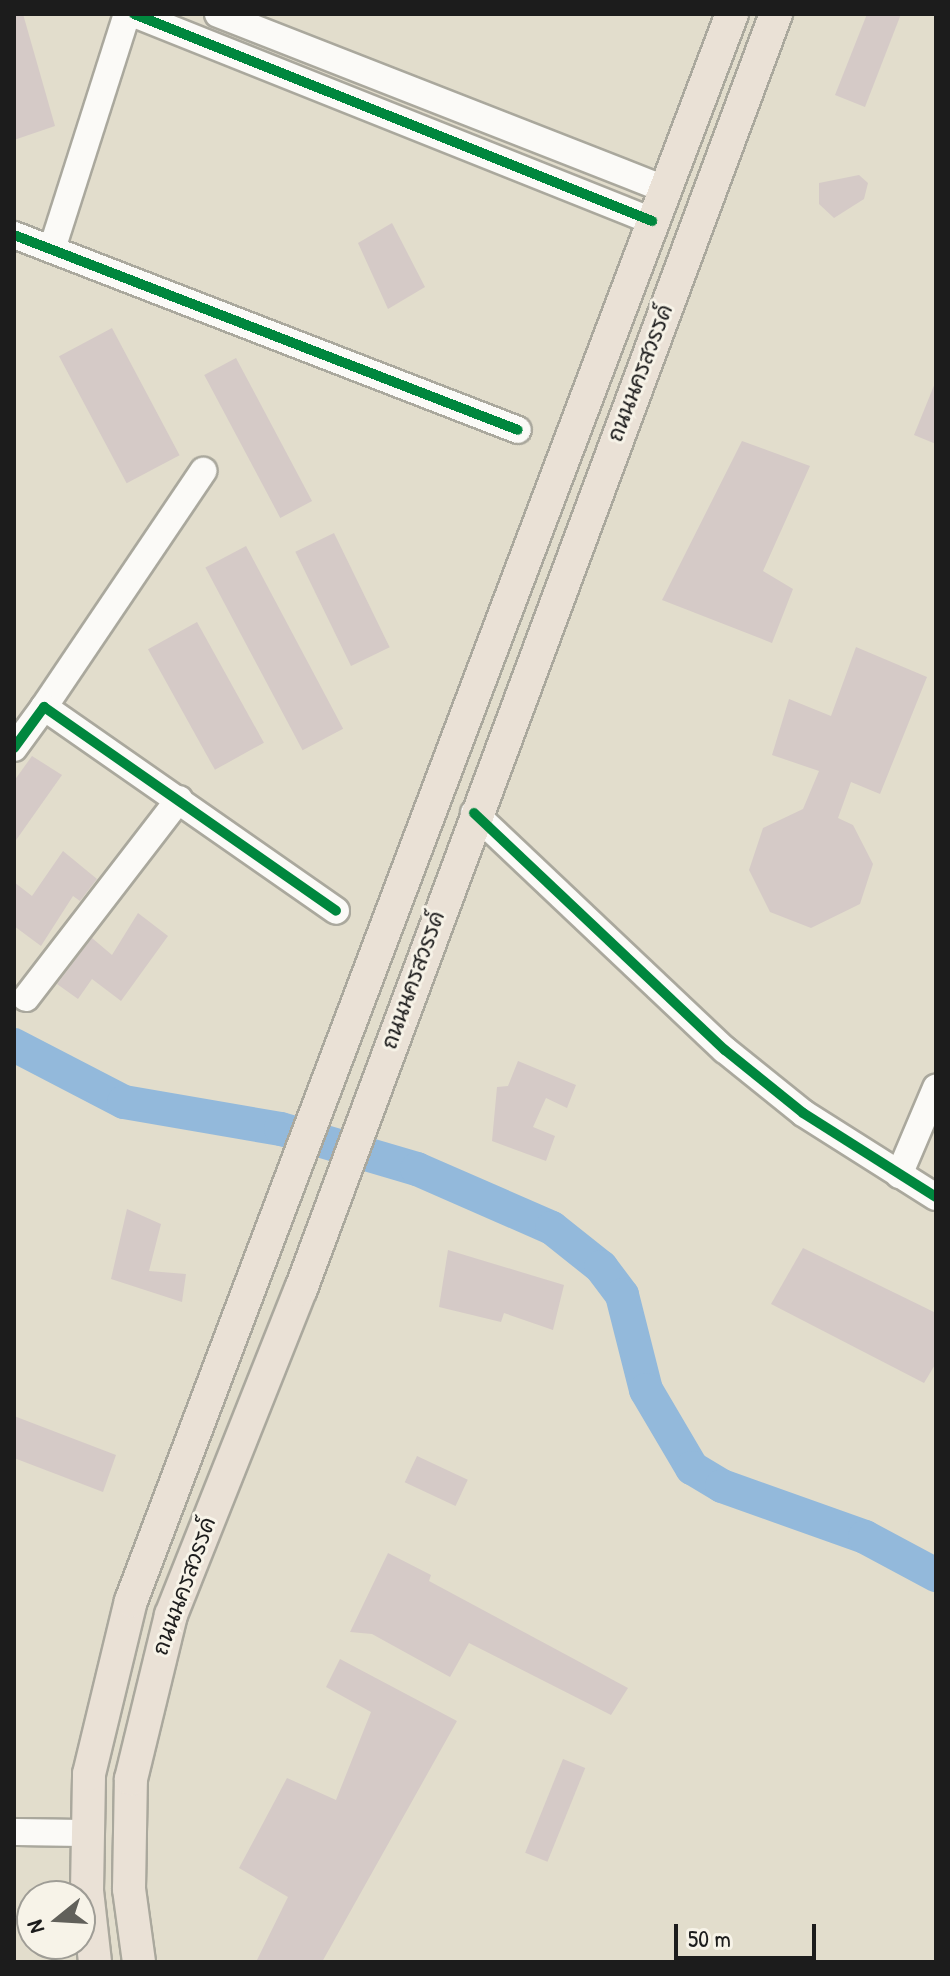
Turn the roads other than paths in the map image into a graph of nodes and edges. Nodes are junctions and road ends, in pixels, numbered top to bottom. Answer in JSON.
{"nodes":[{"id":1,"x":127,"y":14,"type":"edge"},
{"id":2,"x":134,"y":14,"type":"edge"},
{"id":3,"x":218,"y":14,"type":"edge"},
{"id":4,"x":732,"y":14,"type":"edge"},
{"id":5,"x":776,"y":14,"type":"edge"},
{"id":6,"x":262,"y":32,"type":"junction"},
{"id":7,"x":252,"y":61,"type":"junction"},
{"id":8,"x":355,"y":68,"type":"junction"},
{"id":9,"x":345,"y":98,"type":"junction"},
{"id":10,"x":459,"y":109,"type":"junction"},
{"id":11,"x":447,"y":139,"type":"junction"},
{"id":12,"x":664,"y":189,"type":"junction"},
{"id":13,"x":652,"y":221,"type":"junction"},
{"id":14,"x":14,"y":235,"type":"edge"},
{"id":15,"x":52,"y":249,"type":"junction"},
{"id":16,"x":518,"y":430,"type":"dead end"},
{"id":17,"x":203,"y":471,"type":"dead end"},
{"id":18,"x":489,"y":652,"type":"junction"},
{"id":19,"x":529,"y":667,"type":"junction"},
{"id":20,"x":44,"y":707,"type":"junction"},
{"id":21,"x":14,"y":748,"type":"edge"},
{"id":22,"x":179,"y":799,"type":"junction"},
{"id":23,"x":474,"y":813,"type":"junction"},
{"id":24,"x":336,"y":911,"type":"dead end"},
{"id":25,"x":26,"y":998,"type":"dead end"},
{"id":26,"x":936,"y":1088,"type":"edge"},
{"id":27,"x":899,"y":1175,"type":"junction"},
{"id":28,"x":936,"y":1197,"type":"edge"},
{"id":29,"x":14,"y":1832,"type":"edge"},
{"id":30,"x":85,"y":1833,"type":"junction"},
{"id":31,"x":95,"y":1962,"type":"edge"},
{"id":32,"x":139,"y":1962,"type":"edge"}],
"edges":[{"from":1,"to":15,"type":"street"},
{"from":2,"to":7,"type":"street"},
{"from":3,"to":6,"type":"street"},
{"from":4,"to":12,"type":"main road","name":"ถนนนครสวรรค์"},
{"from":5,"to":19,"type":"main road","name":"ถนนนครสวรรค์"},
{"from":6,"to":7,"type":"street"},
{"from":6,"to":8,"type":"street"},
{"from":7,"to":9,"type":"street"},
{"from":8,"to":9,"type":"street"},
{"from":8,"to":10,"type":"street"},
{"from":9,"to":11,"type":"street"},
{"from":10,"to":11,"type":"street"},
{"from":10,"to":12,"type":"street"},
{"from":11,"to":13,"type":"street"},
{"from":12,"to":13,"type":"main road","name":"ถนนนครสวรรค์"},
{"from":13,"to":18,"type":"main road","name":"ถนนนครสวรรค์"},
{"from":14,"to":15,"type":"street"},
{"from":15,"to":16,"type":"street"},
{"from":17,"to":20,"type":"street"},
{"from":18,"to":19,"type":"main road"},
{"from":18,"to":30,"type":"main road","name":"ถนนนครสวรรค์"},
{"from":19,"to":23,"type":"main road","name":"ถนนนครสวรรค์"},
{"from":20,"to":21,"type":"street"},
{"from":20,"to":22,"type":"street"},
{"from":22,"to":24,"type":"street"},
{"from":22,"to":25,"type":"street"},
{"from":23,"to":27,"type":"street"},
{"from":23,"to":32,"type":"main road","name":"ถนนนครสวรรค์"},
{"from":26,"to":27,"type":"street"},
{"from":27,"to":28,"type":"street"},
{"from":29,"to":30,"type":"street"},
{"from":30,"to":31,"type":"main road","name":"ถนนนครสวรรค์"}]}
